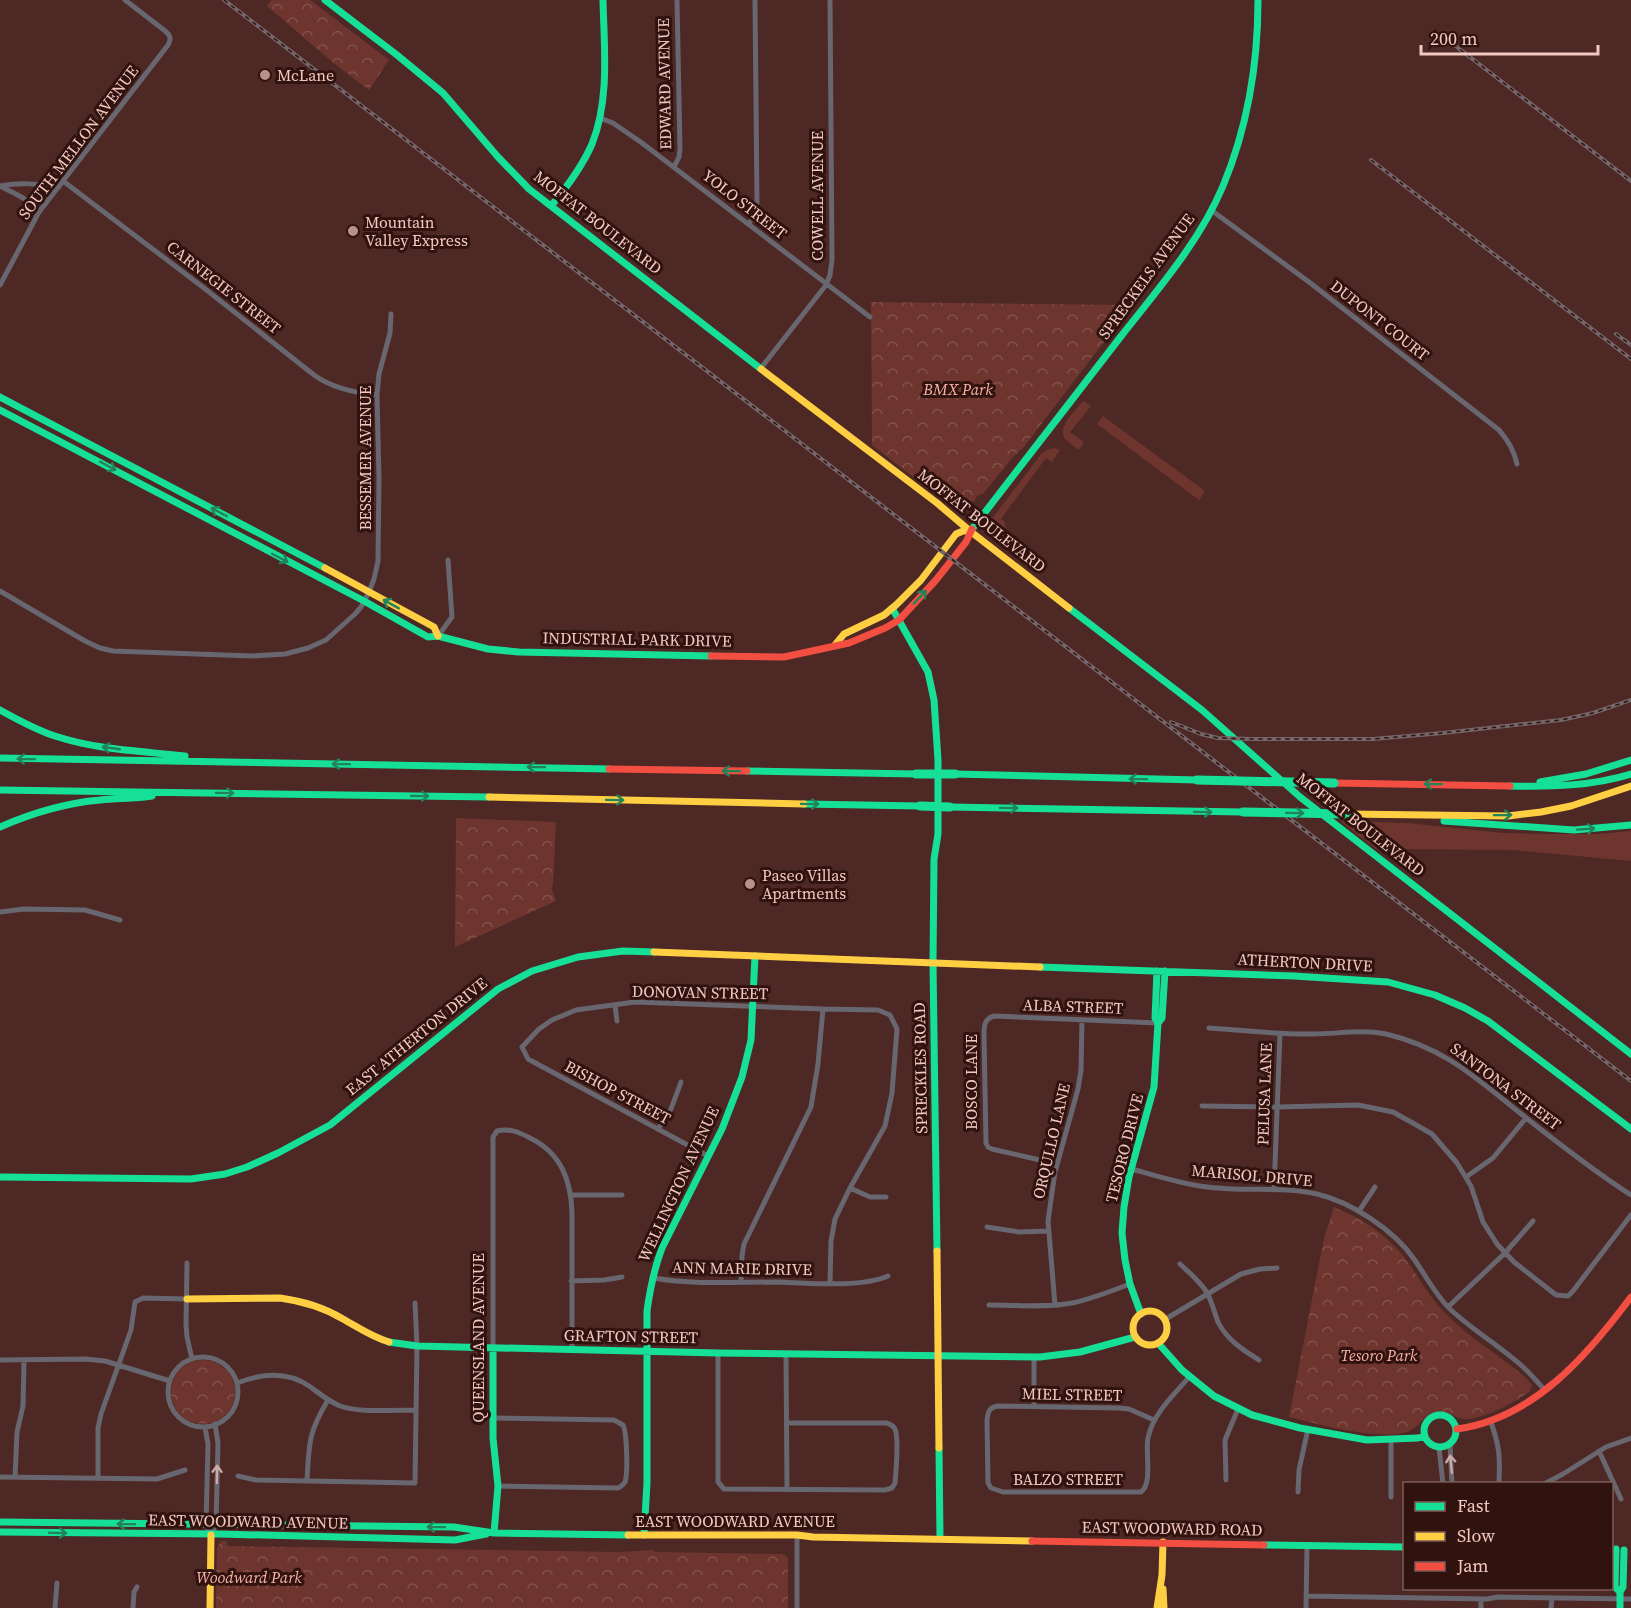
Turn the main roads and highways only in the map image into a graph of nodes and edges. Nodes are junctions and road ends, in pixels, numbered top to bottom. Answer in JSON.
{"nodes":[{"id":1,"x":325,"y":0,"type":"edge"},
{"id":2,"x":603,"y":0,"type":"edge"},
{"id":3,"x":1258,"y":0,"type":"edge"},
{"id":4,"x":551,"y":206,"type":"junction"},
{"id":5,"x":0,"y":397,"type":"edge"},
{"id":6,"x":0,"y":410,"type":"edge"},
{"id":7,"x":44,"y":420,"type":"junction"},
{"id":8,"x":38,"y":429,"type":"junction"},
{"id":9,"x":90,"y":444,"type":"junction"},
{"id":10,"x":84,"y":454,"type":"junction"},
{"id":11,"x":970,"y":531,"type":"junction"},
{"id":12,"x":892,"y":608,"type":"junction"},
{"id":13,"x":899,"y":620,"type":"junction"},
{"id":14,"x":438,"y":636,"type":"junction"},
{"id":15,"x":835,"y":645,"type":"junction"},
{"id":16,"x":0,"y":710,"type":"edge"},
{"id":17,"x":0,"y":758,"type":"edge"},
{"id":18,"x":1631,"y":760,"type":"edge"},
{"id":19,"x":211,"y":761,"type":"junction"},
{"id":20,"x":1631,"y":774,"type":"edge"},
{"id":21,"x":1512,"y":785,"type":"junction"},
{"id":22,"x":1631,"y":786,"type":"edge"},
{"id":23,"x":0,"y":790,"type":"edge"},
{"id":24,"x":166,"y":792,"type":"junction"},
{"id":25,"x":1402,"y":816,"type":"junction"},
{"id":26,"x":1631,"y":825,"type":"edge"},
{"id":27,"x":0,"y":827,"type":"edge"},
{"id":28,"x":755,"y":956,"type":"junction"},
{"id":29,"x":933,"y":963,"type":"junction"},
{"id":30,"x":1161,"y":971,"type":"junction"},
{"id":31,"x":1631,"y":1054,"type":"edge"},
{"id":32,"x":1631,"y":1129,"type":"edge"},
{"id":33,"x":0,"y":1177,"type":"edge"},
{"id":34,"x":1631,"y":1297,"type":"edge"},
{"id":35,"x":187,"y":1299,"type":"road end"},
{"id":36,"x":1141,"y":1314,"type":"junction"},
{"id":37,"x":1135,"y":1336,"type":"junction"},
{"id":38,"x":1158,"y":1343,"type":"junction"},
{"id":39,"x":493,"y":1349,"type":"junction"},
{"id":40,"x":648,"y":1352,"type":"junction"},
{"id":41,"x":938,"y":1355,"type":"junction"},
{"id":42,"x":1457,"y":1429,"type":"junction"},
{"id":43,"x":1425,"y":1436,"type":"junction"},
{"id":44,"x":0,"y":1522,"type":"edge"},
{"id":45,"x":0,"y":1532,"type":"edge"},
{"id":46,"x":494,"y":1533,"type":"junction"},
{"id":47,"x":211,"y":1535,"type":"junction"},
{"id":48,"x":644,"y":1536,"type":"junction"},
{"id":49,"x":940,"y":1539,"type":"junction"},
{"id":50,"x":1163,"y":1542,"type":"junction"},
{"id":51,"x":1403,"y":1547,"type":"edge"},
{"id":52,"x":1621,"y":1550,"type":"edge"},
{"id":53,"x":1162,"y":1575,"type":"junction"},
{"id":54,"x":1620,"y":1600,"type":"edge"},
{"id":55,"x":210,"y":1608,"type":"edge"},
{"id":56,"x":1157,"y":1608,"type":"edge"},
{"id":57,"x":1164,"y":1608,"type":"edge"}],
"edges":[{"from":1,"to":4,"type":"main road","name":"MOFFAT BOULEVARD"},
{"from":2,"to":4,"type":"main road"},
{"from":3,"to":11,"type":"main road","name":"SPRECKELS AVENUE"},
{"from":4,"to":11,"type":"main road","name":"MOFFAT BOULEVARD"},
{"from":5,"to":7,"type":"main road","name":"INDUSTRIAL PARK DRIVE"},
{"from":6,"to":8,"type":"main road","name":"INDUSTRIAL PARK DRIVE"},
{"from":7,"to":8,"type":"main road"},
{"from":7,"to":9,"type":"main road","name":"INDUSTRIAL PARK DRIVE"},
{"from":8,"to":10,"type":"main road","name":"INDUSTRIAL PARK DRIVE"},
{"from":9,"to":10,"type":"main road"},
{"from":14,"to":9,"type":"main road","name":"INDUSTRIAL PARK DRIVE","one_way":true},
{"from":10,"to":14,"type":"main road","name":"INDUSTRIAL PARK DRIVE","one_way":true},
{"from":11,"to":12,"type":"main road","name":"INDUSTRIAL PARK DRIVE"},
{"from":13,"to":11,"type":"main road","name":"INDUSTRIAL PARK DRIVE","one_way":true},
{"from":11,"to":31,"type":"main road","name":"MOFFAT BOULEVARD"},
{"from":12,"to":13,"type":"main road","name":"SPRECKLES ROAD"},
{"from":12,"to":15,"type":"main road","name":"INDUSTRIAL PARK DRIVE"},
{"from":13,"to":15,"type":"main road","name":"INDUSTRIAL PARK DRIVE"},
{"from":13,"to":29,"type":"main road","name":"SPRECKLES ROAD"},
{"from":14,"to":15,"type":"main road","name":"INDUSTRIAL PARK DRIVE"},
{"from":19,"to":16,"type":"main road","one_way":true},
{"from":19,"to":17,"type":"main road","one_way":true},
{"from":18,"to":21,"type":"main road"},
{"from":21,"to":19,"type":"main road","one_way":true,"bridge":true},
{"from":20,"to":21,"type":"main road"},
{"from":25,"to":22,"type":"main road","one_way":true},
{"from":23,"to":24,"type":"main road"},
{"from":24,"to":25,"type":"main road","one_way":true,"bridge":true},
{"from":24,"to":27,"type":"main road"},
{"from":25,"to":26,"type":"main road","one_way":true},
{"from":28,"to":29,"type":"main road","name":"EAST ATHERTON DRIVE"},
{"from":28,"to":33,"type":"main road","name":"EAST ATHERTON DRIVE"},
{"from":28,"to":40,"type":"main road","name":"WELLINGTON AVENUE"},
{"from":29,"to":30,"type":"main road","name":"ATHERTON DRIVE"},
{"from":29,"to":41,"type":"main road","name":"SPRECKLES ROAD"},
{"from":30,"to":32,"type":"main road","name":"ATHERTON DRIVE"},
{"from":30,"to":36,"type":"main road","name":"TESORO DRIVE"},
{"from":34,"to":42,"type":"main road"},
{"from":35,"to":39,"type":"main road","name":"GRAFTON STREET"},
{"from":36,"to":37,"type":"main road"},
{"from":36,"to":38,"type":"main road"},
{"from":37,"to":38,"type":"main road"},
{"from":37,"to":41,"type":"main road","name":"GRAFTON STREET"},
{"from":38,"to":43,"type":"main road"},
{"from":39,"to":40,"type":"main road","name":"GRAFTON STREET"},
{"from":39,"to":46,"type":"main road","name":"QUEENSLAND AVENUE"},
{"from":40,"to":41,"type":"main road","name":"GRAFTON STREET"},
{"from":40,"to":48,"type":"main road","name":"WELLINGTON AVENUE"},
{"from":41,"to":49,"type":"main road","name":"SPRECKLES ROAD"},
{"from":42,"to":43,"type":"main road"},
{"from":42,"to":43,"type":"main road"},
{"from":46,"to":44,"type":"main road","name":"EAST WOODWARD AVENUE","one_way":true},
{"from":45,"to":47,"type":"main road","name":"EAST WOODWARD AVENUE","one_way":true},
{"from":46,"to":47,"type":"main road","name":"EAST WOODWARD AVENUE"},
{"from":46,"to":48,"type":"main road","name":"EAST WOODWARD AVENUE"},
{"from":47,"to":55,"type":"main road"},
{"from":48,"to":49,"type":"main road","name":"EAST WOODWARD AVENUE"},
{"from":49,"to":50,"type":"main road","name":"EAST WOODWARD ROAD"},
{"from":50,"to":51,"type":"main road","name":"EAST WOODWARD ROAD"},
{"from":50,"to":53,"type":"main road"},
{"from":52,"to":54,"type":"main road"},
{"from":53,"to":56,"type":"main road"},
{"from":53,"to":57,"type":"main road"}]}
